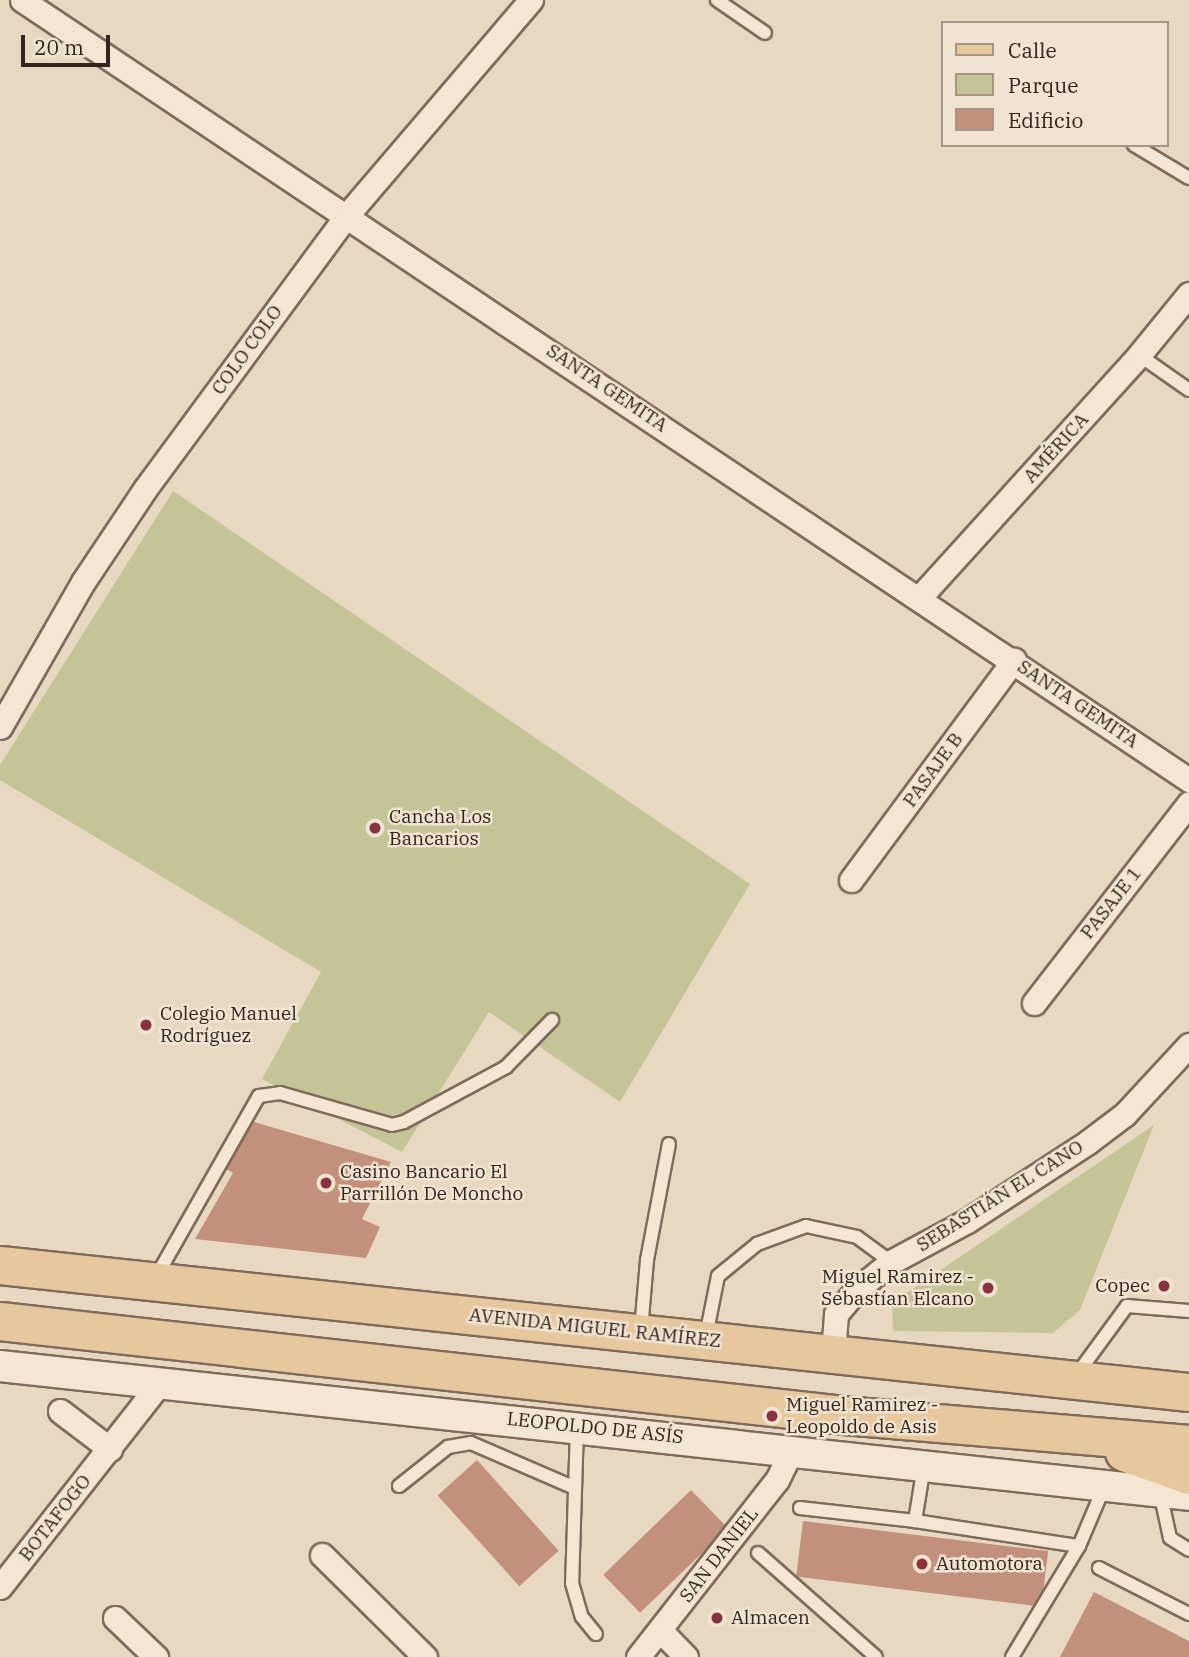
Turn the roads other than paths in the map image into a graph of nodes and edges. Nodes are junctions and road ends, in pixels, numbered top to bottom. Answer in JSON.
{"nodes":[{"id":1,"x":22,"y":0,"type":"edge"},
{"id":2,"x":531,"y":0,"type":"edge"},
{"id":3,"x":717,"y":0,"type":"edge"},
{"id":4,"x":765,"y":33,"type":"dead end"},
{"id":5,"x":1137,"y":147,"type":"edge"},
{"id":6,"x":1189,"y":178,"type":"edge"},
{"id":7,"x":348,"y":214,"type":"junction"},
{"id":8,"x":1189,"y":294,"type":"edge"},
{"id":9,"x":1139,"y":355,"type":"junction"},
{"id":10,"x":1189,"y":390,"type":"edge"},
{"id":11,"x":919,"y":598,"type":"junction"},
{"id":12,"x":1014,"y":660,"type":"junction"},
{"id":13,"x":0,"y":727,"type":"edge"},
{"id":14,"x":1189,"y":780,"type":"edge"},
{"id":15,"x":1189,"y":803,"type":"edge"},
{"id":16,"x":851,"y":880,"type":"dead end"},
{"id":17,"x":1034,"y":1003,"type":"dead end"},
{"id":18,"x":552,"y":1020,"type":"dead end"},
{"id":19,"x":1189,"y":1045,"type":"edge"},
{"id":20,"x":669,"y":1144,"type":"dead end"},
{"id":21,"x":891,"y":1262,"type":"junction"},
{"id":22,"x":0,"y":1265,"type":"edge"},
{"id":23,"x":154,"y":1281,"type":"junction"},
{"id":24,"x":1189,"y":1311,"type":"edge"},
{"id":25,"x":0,"y":1321,"type":"edge"},
{"id":26,"x":641,"y":1333,"type":"junction"},
{"id":27,"x":705,"y":1340,"type":"junction"},
{"id":28,"x":833,"y":1354,"type":"junction"},
{"id":29,"x":0,"y":1366,"type":"edge"},
{"id":30,"x":1073,"y":1379,"type":"junction"},
{"id":31,"x":159,"y":1383,"type":"junction"},
{"id":32,"x":1189,"y":1392,"type":"edge"},
{"id":33,"x":60,"y":1411,"type":"dead end"},
{"id":34,"x":577,"y":1427,"type":"junction"},
{"id":35,"x":1087,"y":1438,"type":"junction"},
{"id":36,"x":1189,"y":1444,"type":"edge"},
{"id":37,"x":110,"y":1449,"type":"junction"},
{"id":38,"x":792,"y":1449,"type":"junction"},
{"id":39,"x":924,"y":1466,"type":"junction"},
{"id":40,"x":1174,"y":1484,"type":"edge"},
{"id":41,"x":399,"y":1486,"type":"dead end"},
{"id":42,"x":1105,"y":1486,"type":"junction"},
{"id":43,"x":575,"y":1488,"type":"junction"},
{"id":44,"x":1189,"y":1495,"type":"edge"},
{"id":45,"x":800,"y":1508,"type":"dead end"},
{"id":46,"x":915,"y":1521,"type":"junction"},
{"id":47,"x":1079,"y":1546,"type":"junction"},
{"id":48,"x":1189,"y":1550,"type":"edge"},
{"id":49,"x":758,"y":1553,"type":"dead end"},
{"id":50,"x":322,"y":1555,"type":"dead end"},
{"id":51,"x":1099,"y":1568,"type":"dead end"},
{"id":52,"x":0,"y":1587,"type":"edge"},
{"id":53,"x":1189,"y":1614,"type":"edge"},
{"id":54,"x":115,"y":1618,"type":"dead end"},
{"id":55,"x":660,"y":1631,"type":"junction"},
{"id":56,"x":596,"y":1634,"type":"dead end"},
{"id":57,"x":156,"y":1657,"type":"edge"},
{"id":58,"x":425,"y":1657,"type":"edge"},
{"id":59,"x":638,"y":1657,"type":"edge"},
{"id":60,"x":686,"y":1657,"type":"edge"},
{"id":61,"x":876,"y":1657,"type":"edge"},
{"id":62,"x":1012,"y":1657,"type":"edge"}],
"edges":[{"from":1,"to":7,"type":"street","name":"SANTA GEMITA"},
{"from":2,"to":7,"type":"street","name":"COLO COLO"},
{"from":3,"to":4,"type":"lane"},
{"from":5,"to":6,"type":"lane"},
{"from":7,"to":11,"type":"street","name":"SANTA GEMITA"},
{"from":7,"to":13,"type":"street","name":"COLO COLO"},
{"from":8,"to":9,"type":"street","name":"AMÉRICA"},
{"from":9,"to":10,"type":"lane"},
{"from":9,"to":11,"type":"street","name":"AMÉRICA"},
{"from":11,"to":12,"type":"street","name":"SANTA GEMITA"},
{"from":12,"to":14,"type":"street","name":"SANTA GEMITA"},
{"from":12,"to":16,"type":"street","name":"PASAJE B"},
{"from":15,"to":17,"type":"street","name":"PASAJE 1"},
{"from":18,"to":23,"type":"lane"},
{"from":19,"to":21,"type":"street","name":"SEBASTIÁN EL CANO"},
{"from":20,"to":26,"type":"lane"},
{"from":21,"to":27,"type":"lane"},
{"from":21,"to":28,"type":"street","name":"SEBASTIÁN EL CANO"},
{"from":22,"to":23,"type":"main road","name":"AVENIDA MIGUEL RAMÍREZ"},
{"from":23,"to":26,"type":"main road","name":"AVENIDA MIGUEL RAMÍREZ"},
{"from":24,"to":30,"type":"lane"},
{"from":25,"to":35,"type":"main road"},
{"from":26,"to":27,"type":"main road","name":"AVENIDA MIGUEL RAMÍREZ"},
{"from":27,"to":28,"type":"main road","name":"AVENIDA MIGUEL RAMÍREZ"},
{"from":28,"to":30,"type":"main road","name":"AVENIDA MIGUEL RAMÍREZ"},
{"from":29,"to":31,"type":"street","name":"LEOPOLDO DE ASÍS"},
{"from":30,"to":32,"type":"main road","name":"AVENIDA MIGUEL RAMÍREZ"},
{"from":31,"to":34,"type":"street","name":"LEOPOLDO DE ASÍS"},
{"from":31,"to":37,"type":"street","name":"BOTAFOGO"},
{"from":33,"to":37,"type":"street"},
{"from":34,"to":38,"type":"street","name":"LEOPOLDO DE ASÍS"},
{"from":34,"to":43,"type":"lane"},
{"from":35,"to":36,"type":"main road"},
{"from":35,"to":40,"type":"main road"},
{"from":37,"to":52,"type":"street","name":"BOTAFOGO"},
{"from":38,"to":39,"type":"street","name":"LEOPOLDO DE ASÍS"},
{"from":38,"to":55,"type":"street","name":"SAN DANIEL"},
{"from":39,"to":42,"type":"street","name":"LEOPOLDO DE ASÍS"},
{"from":39,"to":46,"type":"lane"},
{"from":40,"to":42,"type":"street","name":"LEOPOLDO DE ASÍS"},
{"from":40,"to":44,"type":"street","name":"LEOPOLDO DE ASÍS"},
{"from":40,"to":48,"type":"lane"},
{"from":41,"to":43,"type":"lane"},
{"from":42,"to":47,"type":"lane"},
{"from":43,"to":56,"type":"lane"},
{"from":45,"to":46,"type":"lane"},
{"from":46,"to":47,"type":"lane"},
{"from":47,"to":62,"type":"lane"},
{"from":49,"to":61,"type":"lane"},
{"from":50,"to":58,"type":"street"},
{"from":51,"to":53,"type":"lane"},
{"from":54,"to":57,"type":"street"},
{"from":55,"to":59,"type":"street","name":"SAN DANIEL"},
{"from":55,"to":60,"type":"street"}]}
